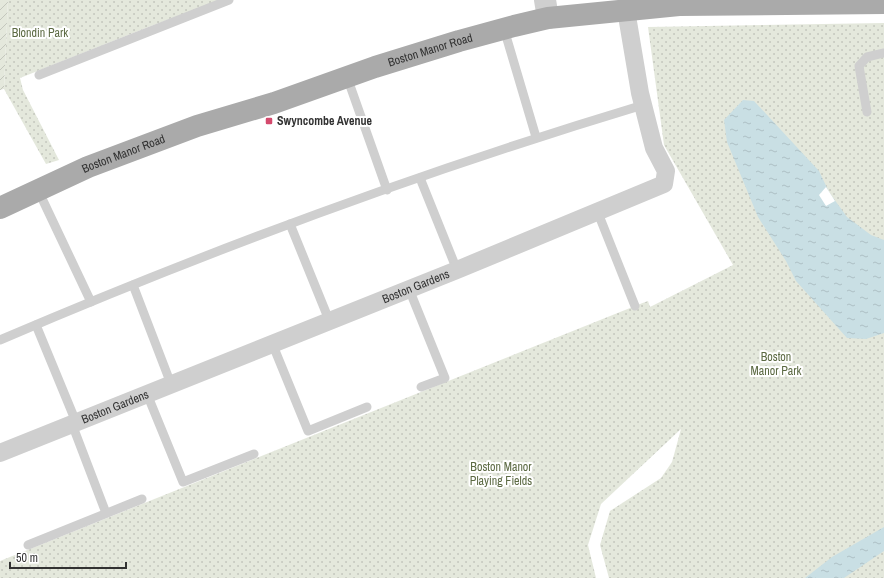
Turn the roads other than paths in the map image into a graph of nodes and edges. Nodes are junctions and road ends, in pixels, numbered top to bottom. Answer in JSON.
{"nodes":[{"id":1,"x":229,"y":0,"type":"edge"},
{"id":2,"x":884,"y":3,"type":"edge"},
{"id":3,"x":547,"y":9,"type":"edge"},
{"id":4,"x":626,"y":10,"type":"junction"},
{"id":5,"x":504,"y":29,"type":"junction"},
{"id":6,"x":884,"y":53,"type":"edge"},
{"id":7,"x":39,"y":75,"type":"dead end"},
{"id":8,"x":347,"y":77,"type":"junction"},
{"id":9,"x":643,"y":105,"type":"junction"},
{"id":10,"x":867,"y":112,"type":"dead end"},
{"id":11,"x":536,"y":137,"type":"junction"},
{"id":12,"x":420,"y":178,"type":"junction"},
{"id":13,"x":38,"y":190,"type":"junction"},
{"id":14,"x":387,"y":190,"type":"junction"},
{"id":15,"x":0,"y":208,"type":"edge"},
{"id":16,"x":598,"y":213,"type":"junction"},
{"id":17,"x":290,"y":224,"type":"junction"},
{"id":18,"x":457,"y":270,"type":"junction"},
{"id":19,"x":132,"y":285,"type":"junction"},
{"id":20,"x":409,"y":289,"type":"junction"},
{"id":21,"x":91,"y":302,"type":"junction"},
{"id":22,"x":635,"y":306,"type":"dead end"},
{"id":23,"x":329,"y":320,"type":"junction"},
{"id":24,"x":36,"y":325,"type":"junction"},
{"id":25,"x":0,"y":339,"type":"edge"},
{"id":26,"x":272,"y":343,"type":"junction"},
{"id":27,"x":171,"y":384,"type":"junction"},
{"id":28,"x":421,"y":387,"type":"dead end"},
{"id":29,"x":147,"y":394,"type":"junction"},
{"id":30,"x":367,"y":407,"type":"dead end"},
{"id":31,"x":74,"y":423,"type":"junction"},
{"id":32,"x":0,"y":453,"type":"edge"},
{"id":33,"x":254,"y":454,"type":"dead end"},
{"id":34,"x":142,"y":499,"type":"dead end"},
{"id":35,"x":106,"y":513,"type":"junction"},
{"id":36,"x":28,"y":545,"type":"dead end"}],
"edges":[{"from":1,"to":7,"type":"lane"},
{"from":2,"to":4,"type":"main road","name":"Boston Manor Road"},
{"from":3,"to":4,"type":"main road","name":"Boston Manor Road"},
{"from":3,"to":5,"type":"main road","name":"Boston Manor Road"},
{"from":4,"to":9,"type":"street","name":"Boston Gardens"},
{"from":5,"to":8,"type":"main road","name":"Boston Manor Road"},
{"from":5,"to":11,"type":"lane"},
{"from":6,"to":10,"type":"lane"},
{"from":8,"to":13,"type":"main road","name":"Boston Manor Road"},
{"from":8,"to":14,"type":"lane"},
{"from":9,"to":11,"type":"lane"},
{"from":9,"to":16,"type":"street","name":"Boston Gardens"},
{"from":11,"to":12,"type":"lane"},
{"from":12,"to":14,"type":"lane"},
{"from":12,"to":18,"type":"lane"},
{"from":13,"to":15,"type":"main road","name":"Boston Manor Road"},
{"from":13,"to":21,"type":"lane"},
{"from":14,"to":17,"type":"lane"},
{"from":16,"to":18,"type":"street","name":"Boston Gardens"},
{"from":16,"to":22,"type":"lane"},
{"from":17,"to":19,"type":"lane"},
{"from":17,"to":23,"type":"lane"},
{"from":18,"to":20,"type":"street","name":"Boston Gardens"},
{"from":19,"to":21,"type":"lane"},
{"from":19,"to":27,"type":"lane"},
{"from":20,"to":23,"type":"street","name":"Boston Gardens"},
{"from":20,"to":28,"type":"lane"},
{"from":21,"to":24,"type":"lane"},
{"from":23,"to":26,"type":"street","name":"Boston Gardens"},
{"from":24,"to":25,"type":"lane"},
{"from":24,"to":31,"type":"lane"},
{"from":26,"to":27,"type":"street","name":"Boston Gardens"},
{"from":26,"to":30,"type":"lane"},
{"from":27,"to":29,"type":"street","name":"Boston Gardens"},
{"from":29,"to":31,"type":"street","name":"Boston Gardens"},
{"from":29,"to":33,"type":"lane"},
{"from":31,"to":32,"type":"street","name":"Boston Gardens"},
{"from":31,"to":35,"type":"lane"},
{"from":34,"to":35,"type":"lane"},
{"from":35,"to":36,"type":"lane"}]}
